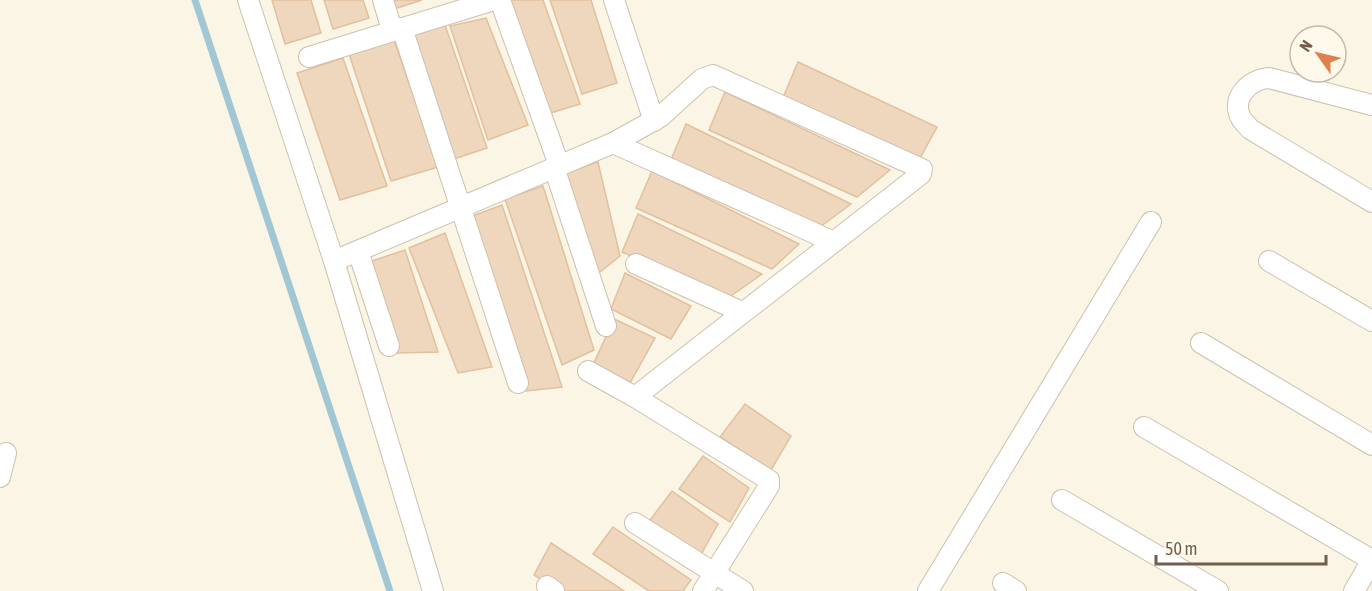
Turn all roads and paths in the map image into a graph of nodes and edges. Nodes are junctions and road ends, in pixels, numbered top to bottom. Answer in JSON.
{"nodes":[{"id":1,"x":248,"y":0,"type":"edge"},
{"id":2,"x":383,"y":0,"type":"edge"},
{"id":3,"x":494,"y":0,"type":"edge"},
{"id":4,"x":500,"y":0,"type":"edge"},
{"id":5,"x":614,"y":0,"type":"edge"},
{"id":6,"x":397,"y":29,"type":"junction"},
{"id":7,"x":309,"y":57,"type":"dead end"},
{"id":8,"x":1372,"y":105,"type":"edge"},
{"id":9,"x":654,"y":121,"type":"junction"},
{"id":10,"x":613,"y":143,"type":"junction"},
{"id":11,"x":557,"y":166,"type":"junction"},
{"id":12,"x":1372,"y":202,"type":"edge"},
{"id":13,"x":461,"y":207,"type":"junction"},
{"id":14,"x":1151,"y":222,"type":"dead end"},
{"id":15,"x":834,"y":242,"type":"junction"},
{"id":16,"x":358,"y":251,"type":"junction"},
{"id":17,"x":334,"y":261,"type":"junction"},
{"id":18,"x":1269,"y":261,"type":"dead end"},
{"id":19,"x":636,"y":264,"type":"dead end"},
{"id":20,"x":742,"y":312,"type":"junction"},
{"id":21,"x":1372,"y":321,"type":"edge"},
{"id":22,"x":606,"y":326,"type":"dead end"},
{"id":23,"x":1201,"y":343,"type":"dead end"},
{"id":24,"x":389,"y":346,"type":"dead end"},
{"id":25,"x":588,"y":371,"type":"dead end"},
{"id":26,"x":518,"y":383,"type":"dead end"},
{"id":27,"x":635,"y":397,"type":"junction"},
{"id":28,"x":1144,"y":427,"type":"dead end"},
{"id":29,"x":1372,"y":445,"type":"edge"},
{"id":30,"x":6,"y":453,"type":"dead end"},
{"id":31,"x":0,"y":477,"type":"edge"},
{"id":32,"x":1062,"y":500,"type":"dead end"},
{"id":33,"x":635,"y":523,"type":"dead end"},
{"id":34,"x":1372,"y":560,"type":"edge"},
{"id":35,"x":715,"y":573,"type":"junction"},
{"id":36,"x":433,"y":591,"type":"edge"},
{"id":37,"x":703,"y":591,"type":"edge"},
{"id":38,"x":743,"y":591,"type":"edge"},
{"id":39,"x":928,"y":591,"type":"edge"},
{"id":40,"x":1218,"y":591,"type":"edge"},
{"id":41,"x":1354,"y":591,"type":"edge"}],
"edges":[{"from":1,"to":17,"type":"street"},
{"from":2,"to":6,"type":"street"},
{"from":3,"to":6,"type":"street"},
{"from":4,"to":11,"type":"street"},
{"from":5,"to":9,"type":"street"},
{"from":6,"to":7,"type":"street"},
{"from":6,"to":13,"type":"street"},
{"from":8,"to":12,"type":"street"},
{"from":9,"to":10,"type":"street"},
{"from":9,"to":15,"type":"street"},
{"from":10,"to":11,"type":"street"},
{"from":10,"to":15,"type":"street"},
{"from":11,"to":13,"type":"street"},
{"from":11,"to":22,"type":"street"},
{"from":13,"to":16,"type":"street"},
{"from":13,"to":26,"type":"street"},
{"from":14,"to":39,"type":"street"},
{"from":15,"to":20,"type":"street"},
{"from":16,"to":17,"type":"street"},
{"from":16,"to":24,"type":"street"},
{"from":17,"to":36,"type":"street"},
{"from":18,"to":21,"type":"street"},
{"from":19,"to":20,"type":"street"},
{"from":20,"to":27,"type":"street"},
{"from":23,"to":29,"type":"street"},
{"from":25,"to":27,"type":"street"},
{"from":27,"to":35,"type":"street"},
{"from":28,"to":34,"type":"street"},
{"from":30,"to":31,"type":"street"},
{"from":32,"to":40,"type":"street"},
{"from":33,"to":35,"type":"street"},
{"from":34,"to":41,"type":"street"},
{"from":35,"to":37,"type":"street"},
{"from":35,"to":38,"type":"street"}]}
